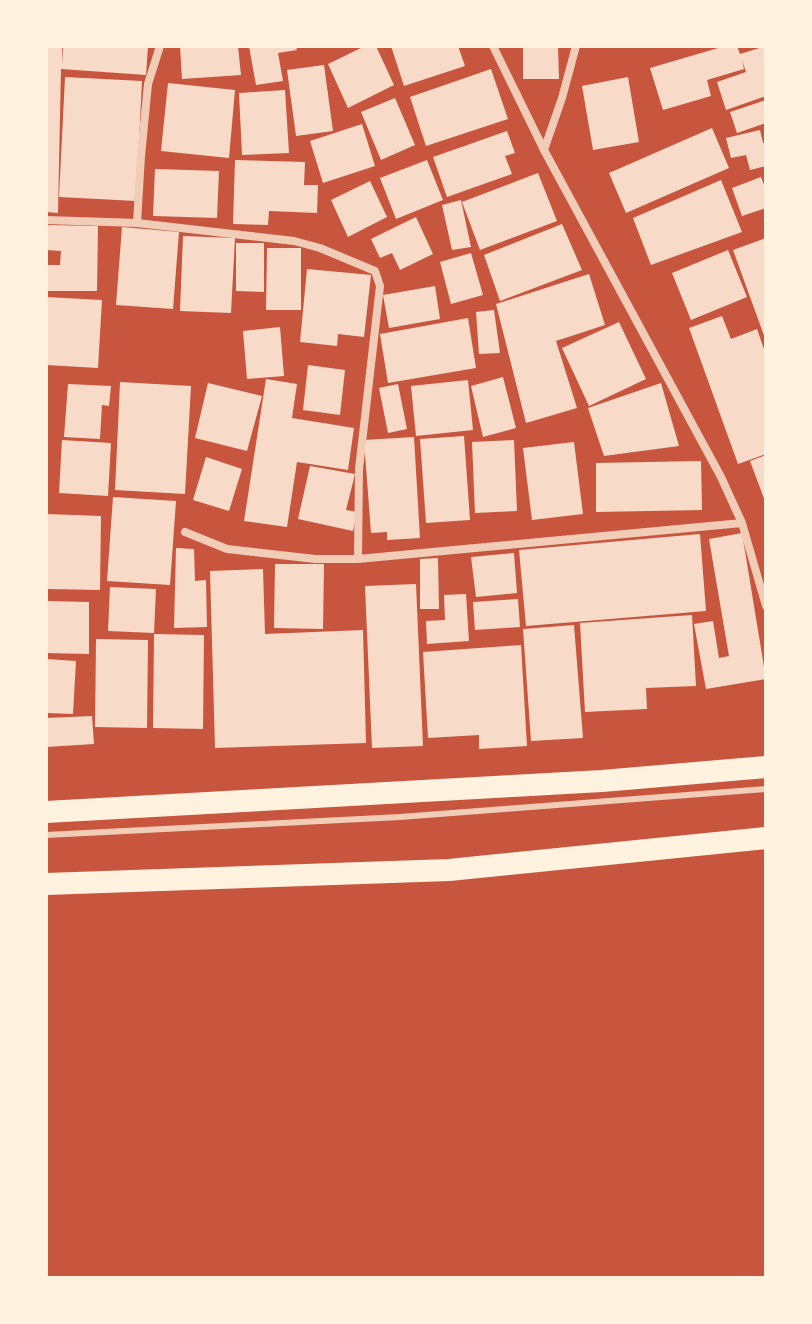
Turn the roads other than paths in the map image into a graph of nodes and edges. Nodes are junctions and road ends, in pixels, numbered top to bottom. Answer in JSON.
{"nodes":[{"id":1,"x":160,"y":46,"type":"edge"},
{"id":2,"x":493,"y":46,"type":"edge"},
{"id":3,"x":576,"y":46,"type":"edge"},
{"id":4,"x":544,"y":150,"type":"junction"},
{"id":5,"x":46,"y":220,"type":"edge"},
{"id":6,"x":137,"y":223,"type":"junction"},
{"id":7,"x":742,"y":523,"type":"junction"},
{"id":8,"x":185,"y":532,"type":"dead end"},
{"id":9,"x":358,"y":559,"type":"junction"},
{"id":10,"x":766,"y":562,"type":"edge"},
{"id":11,"x":755,"y":565,"type":"junction"},
{"id":12,"x":766,"y":606,"type":"edge"},
{"id":13,"x":766,"y":767,"type":"edge"},
{"id":14,"x":766,"y":789,"type":"edge"},
{"id":15,"x":46,"y":812,"type":"edge"},
{"id":16,"x":46,"y":835,"type":"edge"},
{"id":17,"x":766,"y":838,"type":"edge"},
{"id":18,"x":46,"y":884,"type":"edge"}],
"edges":[{"from":1,"to":6,"type":"street"},
{"from":2,"to":4,"type":"street"},
{"from":3,"to":4,"type":"street"},
{"from":4,"to":7,"type":"street"},
{"from":5,"to":6,"type":"street"},
{"from":6,"to":9,"type":"street"},
{"from":7,"to":9,"type":"street"},
{"from":7,"to":11,"type":"street"},
{"from":8,"to":9,"type":"street"},
{"from":10,"to":11,"type":"street"},
{"from":11,"to":12,"type":"street"},
{"from":13,"to":15,"type":"highway"},
{"from":14,"to":16,"type":"lane"},
{"from":17,"to":18,"type":"highway"}]}
